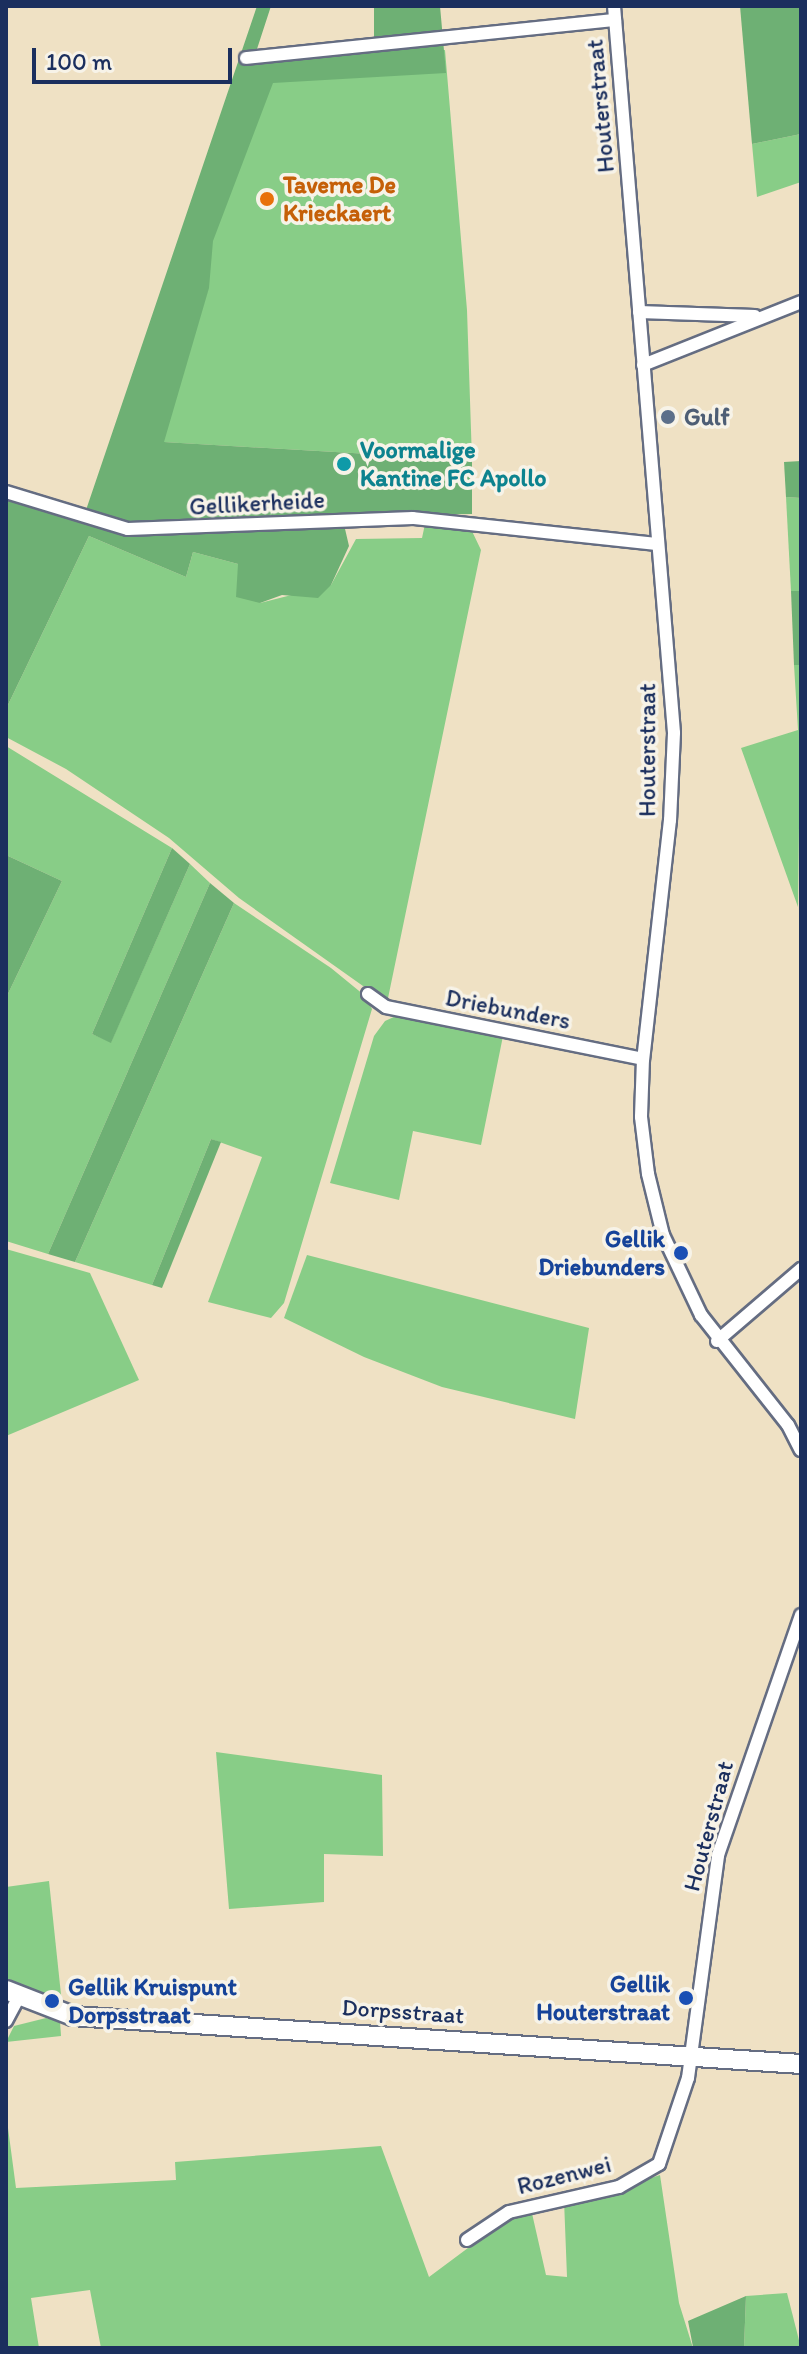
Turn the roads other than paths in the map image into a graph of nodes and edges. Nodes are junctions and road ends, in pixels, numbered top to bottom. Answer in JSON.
{"nodes":[{"id":1,"x":614,"y":13,"type":"edge"},
{"id":2,"x":246,"y":58,"type":"dead end"},
{"id":3,"x":801,"y":302,"type":"edge"},
{"id":4,"x":639,"y":312,"type":"junction"},
{"id":5,"x":763,"y":316,"type":"junction"},
{"id":6,"x":643,"y":365,"type":"junction"},
{"id":7,"x":6,"y":492,"type":"edge"},
{"id":8,"x":658,"y":544,"type":"junction"},
{"id":9,"x":368,"y":994,"type":"dead end"},
{"id":10,"x":643,"y":1059,"type":"junction"},
{"id":11,"x":801,"y":1269,"type":"edge"},
{"id":12,"x":717,"y":1341,"type":"junction"},
{"id":13,"x":801,"y":1450,"type":"edge"},
{"id":14,"x":801,"y":1615,"type":"edge"},
{"id":15,"x":12,"y":1994,"type":"edge"},
{"id":16,"x":6,"y":2021,"type":"edge"},
{"id":17,"x":692,"y":2056,"type":"junction"},
{"id":18,"x":801,"y":2064,"type":"edge"},
{"id":19,"x":467,"y":2240,"type":"dead end"}],
"edges":[{"from":1,"to":2,"type":"street"},
{"from":1,"to":4,"type":"street","name":"Houterstraat"},
{"from":3,"to":5,"type":"street"},
{"from":4,"to":5,"type":"street"},
{"from":4,"to":6,"type":"street","name":"Houterstraat"},
{"from":5,"to":6,"type":"street"},
{"from":6,"to":8,"type":"street","name":"Houterstraat"},
{"from":7,"to":8,"type":"street","name":"Gellikerheide"},
{"from":8,"to":10,"type":"street","name":"Houterstraat"},
{"from":9,"to":10,"type":"street","name":"Driebunders"},
{"from":10,"to":12,"type":"street","name":"Houterstraat"},
{"from":11,"to":12,"type":"street"},
{"from":12,"to":13,"type":"street","name":"Houterstraat"},
{"from":14,"to":17,"type":"street","name":"Houterstraat"},
{"from":15,"to":16,"type":"street"},
{"from":15,"to":17,"type":"street","name":"Dorpsstraat"},
{"from":17,"to":18,"type":"street","name":"Dorpsstraat"},
{"from":17,"to":19,"type":"street","name":"Rozenwei"}]}
